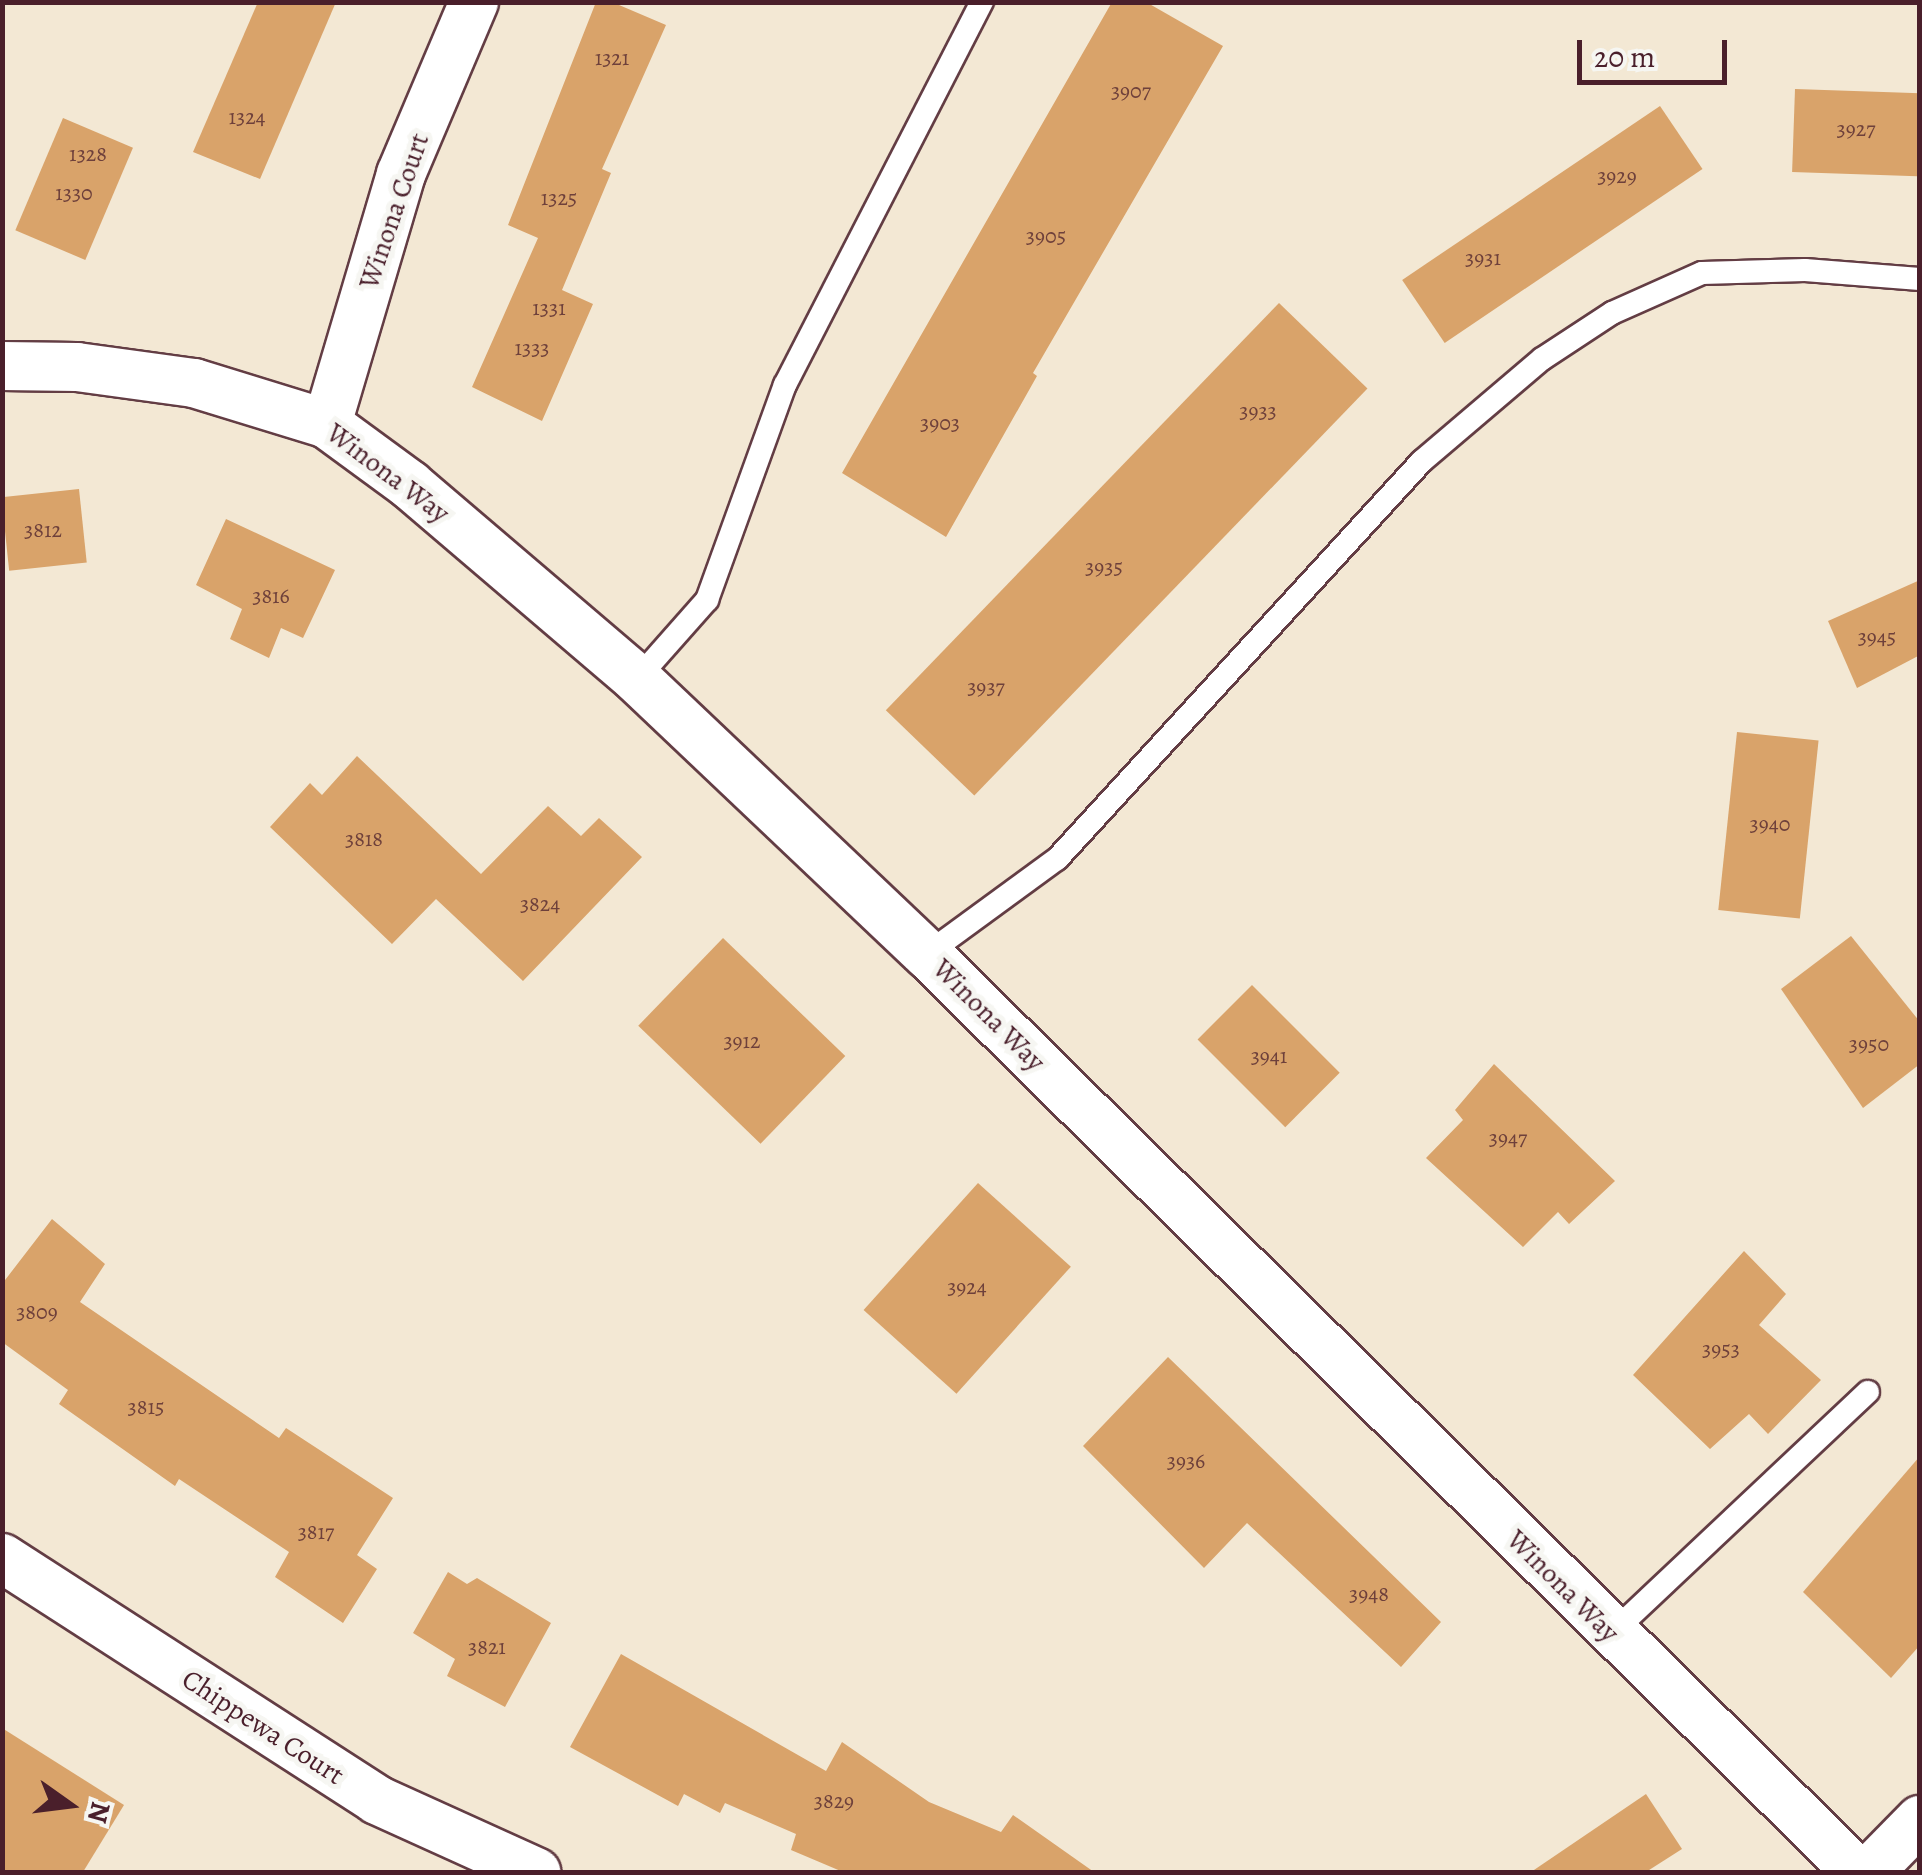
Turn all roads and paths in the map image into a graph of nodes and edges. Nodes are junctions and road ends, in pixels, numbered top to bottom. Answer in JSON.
{"nodes":[{"id":1,"x":474,"y":2,"type":"edge"},
{"id":2,"x":982,"y":2,"type":"edge"},
{"id":3,"x":1920,"y":279,"type":"edge"},
{"id":4,"x":2,"y":366,"type":"edge"},
{"id":5,"x":327,"y":424,"type":"junction"},
{"id":6,"x":636,"y":679,"type":"junction"},
{"id":7,"x":928,"y":954,"type":"junction"},
{"id":8,"x":1868,"y":1392,"type":"dead end"},
{"id":9,"x":2,"y":1558,"type":"edge"},
{"id":10,"x":1611,"y":1634,"type":"junction"},
{"id":11,"x":1920,"y":1820,"type":"edge"},
{"id":12,"x":536,"y":1872,"type":"edge"},
{"id":13,"x":1857,"y":1872,"type":"edge"},
{"id":14,"x":1869,"y":1872,"type":"edge"}],
"edges":[{"from":1,"to":5,"type":"street","name":"Winona Court"},
{"from":2,"to":6,"type":"lane"},
{"from":3,"to":7,"type":"lane"},
{"from":4,"to":5,"type":"street","name":"Winona Way"},
{"from":5,"to":6,"type":"street","name":"Winona Way"},
{"from":6,"to":7,"type":"street","name":"Winona Way"},
{"from":7,"to":10,"type":"street","name":"Winona Way"},
{"from":8,"to":10,"type":"lane"},
{"from":9,"to":12,"type":"street","name":"Chippewa Court"},
{"from":10,"to":13,"type":"street","name":"Winona Way"},
{"from":11,"to":14,"type":"street"}]}
